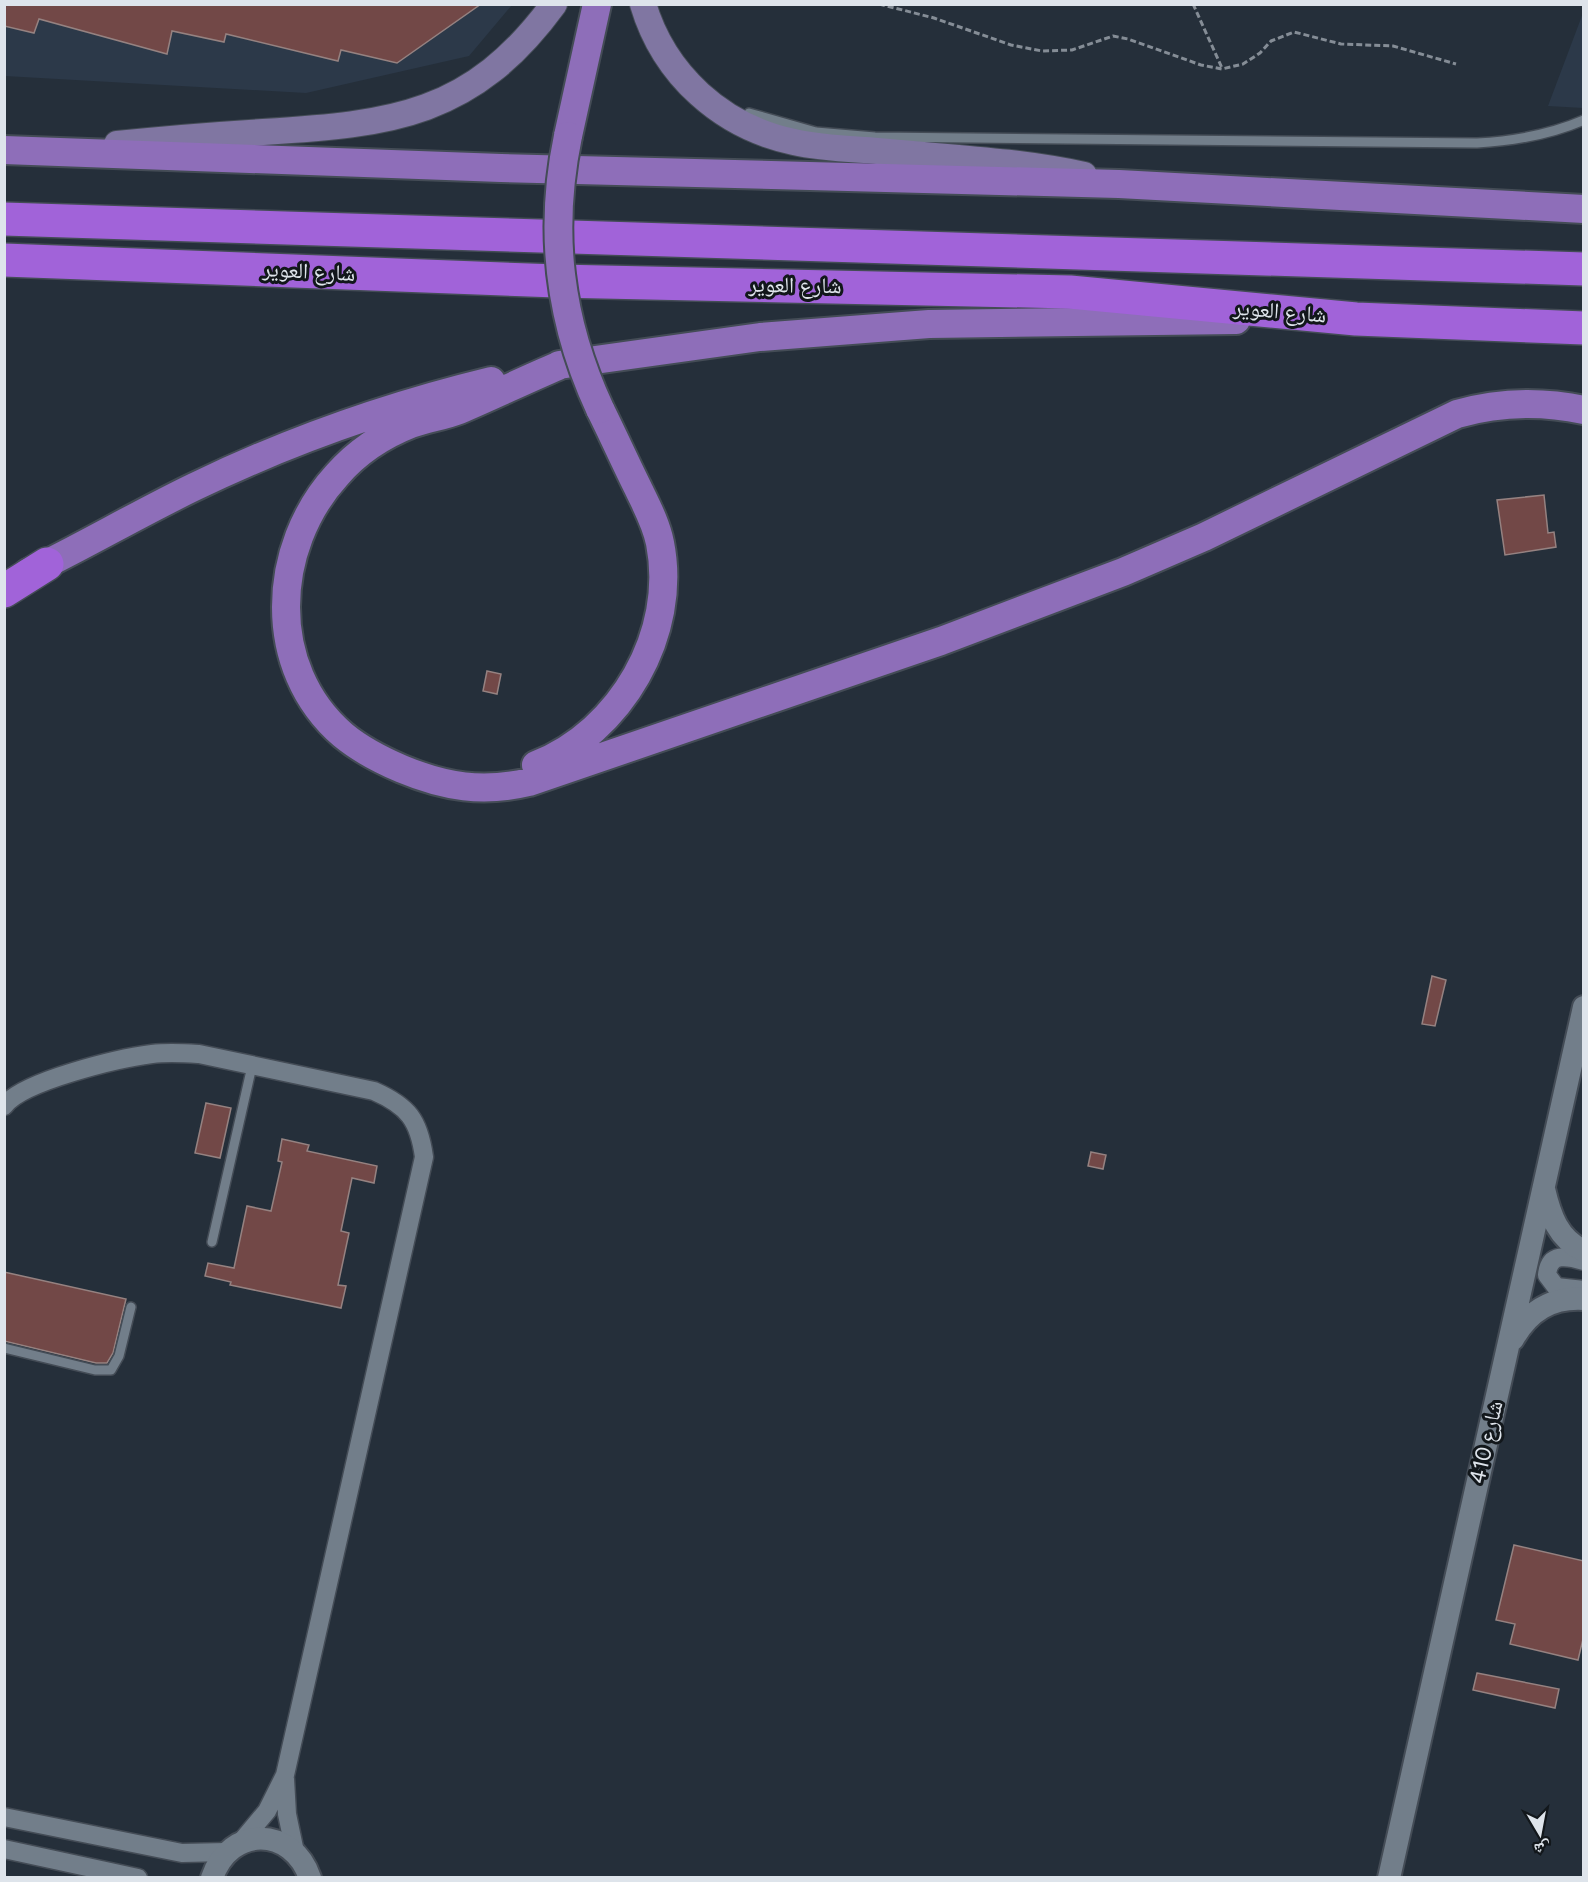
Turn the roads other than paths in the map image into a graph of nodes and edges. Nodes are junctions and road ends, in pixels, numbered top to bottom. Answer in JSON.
{"nodes":[{"id":1,"x":554,"y":4,"type":"edge"},
{"id":2,"x":597,"y":4,"type":"edge"},
{"id":3,"x":643,"y":4,"type":"edge"},
{"id":4,"x":687,"y":83,"type":"junction"},
{"id":5,"x":1584,"y":120,"type":"edge"},
{"id":6,"x":4,"y":150,"type":"edge"},
{"id":7,"x":48,"y":152,"type":"junction"},
{"id":8,"x":1119,"y":184,"type":"junction"},
{"id":9,"x":1584,"y":209,"type":"edge"},
{"id":10,"x":4,"y":219,"type":"edge"},
{"id":11,"x":4,"y":260,"type":"edge"},
{"id":12,"x":1584,"y":269,"type":"edge"},
{"id":13,"x":1356,"y":319,"type":"junction"},
{"id":14,"x":1584,"y":328,"type":"edge"},
{"id":15,"x":558,"y":366,"type":"junction"},
{"id":16,"x":1584,"y":410,"type":"edge"},
{"id":17,"x":47,"y":564,"type":"junction"},
{"id":18,"x":4,"y":585,"type":"edge"},
{"id":19,"x":4,"y":591,"type":"edge"},
{"id":20,"x":404,"y":770,"type":"junction"},
{"id":21,"x":1584,"y":1006,"type":"edge"},
{"id":22,"x":252,"y":1066,"type":"junction"},
{"id":23,"x":4,"y":1106,"type":"edge"},
{"id":24,"x":1544,"y":1187,"type":"junction"},
{"id":25,"x":212,"y":1242,"type":"dead end"},
{"id":26,"x":1584,"y":1251,"type":"edge"},
{"id":27,"x":1584,"y":1262,"type":"edge"},
{"id":28,"x":1584,"y":1290,"type":"edge"},
{"id":29,"x":1584,"y":1299,"type":"edge"},
{"id":30,"x":130,"y":1307,"type":"dead end"},
{"id":31,"x":4,"y":1348,"type":"edge"},
{"id":32,"x":1507,"y":1351,"type":"junction"},
{"id":33,"x":285,"y":1775,"type":"junction"},
{"id":34,"x":4,"y":1817,"type":"edge"},
{"id":35,"x":234,"y":1847,"type":"junction"},
{"id":36,"x":4,"y":1849,"type":"edge"},
{"id":37,"x":308,"y":1868,"type":"edge"},
{"id":38,"x":108,"y":1874,"type":"edge"},
{"id":39,"x":138,"y":1878,"type":"edge"},
{"id":40,"x":212,"y":1878,"type":"edge"},
{"id":41,"x":1389,"y":1878,"type":"edge"}],
"edges":[{"from":1,"to":7,"type":"main road"},
{"from":2,"to":20,"type":"main road","bridge":true},
{"from":3,"to":4,"type":"main road"},
{"from":4,"to":5,"type":"lane"},
{"from":4,"to":8,"type":"main road"},
{"from":6,"to":7,"type":"main road"},
{"from":7,"to":8,"type":"main road"},
{"from":8,"to":9,"type":"main road"},
{"from":10,"to":12,"type":"highway","name":"شارع العوير"},
{"from":11,"to":13,"type":"highway","name":"شارع العوير"},
{"from":13,"to":14,"type":"highway","name":"شارع العوير"},
{"from":13,"to":15,"type":"main road"},
{"from":15,"to":17,"type":"main road"},
{"from":15,"to":20,"type":"main road"},
{"from":16,"to":20,"type":"main road"},
{"from":17,"to":18,"type":"main road"},
{"from":17,"to":19,"type":"highway"},
{"from":21,"to":24,"type":"street","name":"شارع 410"},
{"from":22,"to":23,"type":"street"},
{"from":22,"to":25,"type":"lane"},
{"from":22,"to":33,"type":"street"},
{"from":24,"to":26,"type":"street"},
{"from":24,"to":32,"type":"street","name":"شارع 410"},
{"from":27,"to":28,"type":"street"},
{"from":29,"to":32,"type":"street"},
{"from":30,"to":31,"type":"lane"},
{"from":32,"to":41,"type":"street","name":"شارع 410"},
{"from":33,"to":35,"type":"street"},
{"from":33,"to":37,"type":"street"},
{"from":34,"to":35,"type":"street"},
{"from":35,"to":37,"type":"street"},
{"from":35,"to":40,"type":"street"},
{"from":36,"to":38,"type":"street"},
{"from":38,"to":39,"type":"street"}]}
